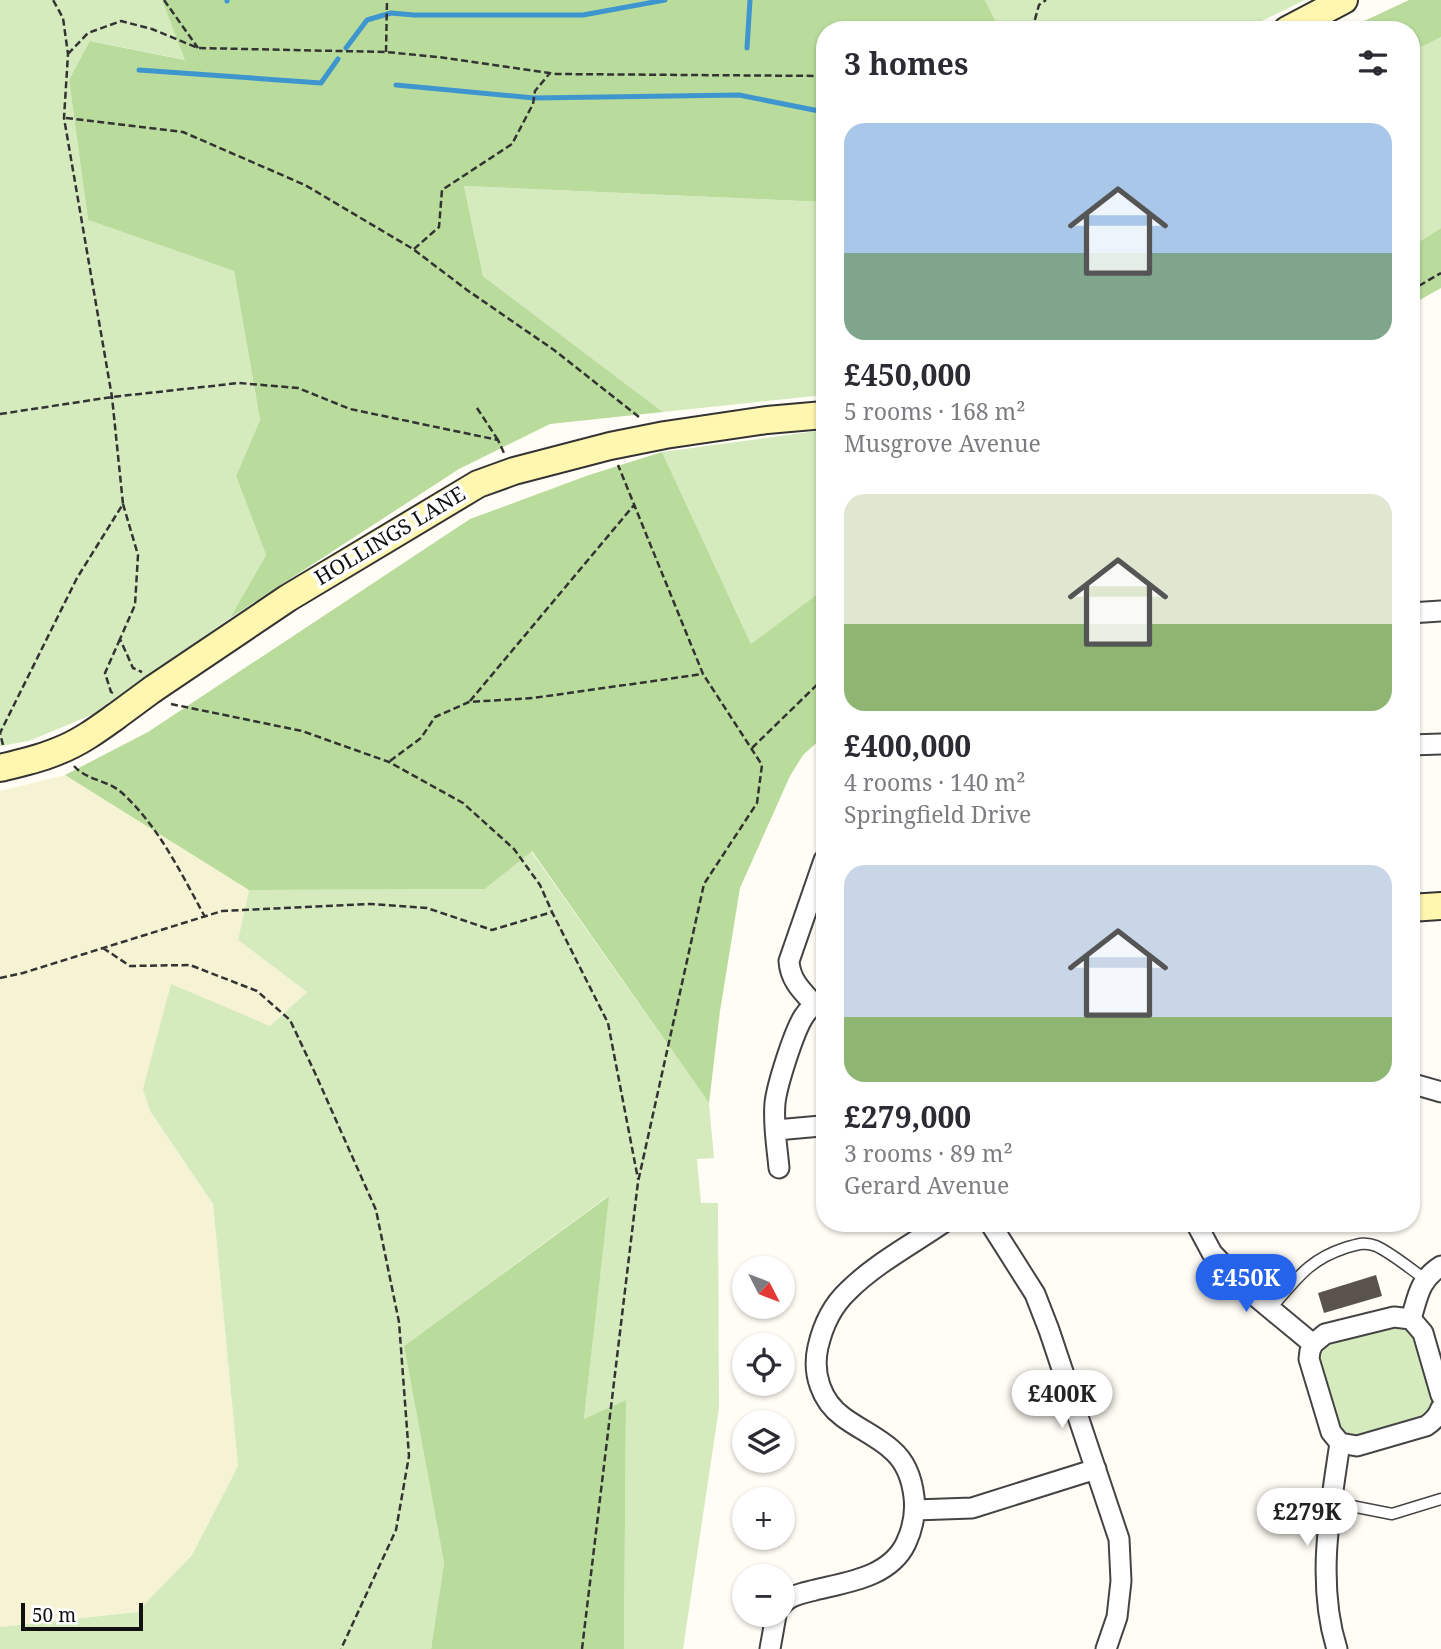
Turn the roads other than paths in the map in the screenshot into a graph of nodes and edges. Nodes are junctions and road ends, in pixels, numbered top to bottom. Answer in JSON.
{"nodes":[{"id":1,"x":1344,"y":0,"type":"edge"},
{"id":2,"x":1304,"y":21,"type":"edge"},
{"id":3,"x":816,"y":416,"type":"edge"},
{"id":4,"x":1441,"y":611,"type":"edge"},
{"id":5,"x":1420,"y":612,"type":"edge"},
{"id":6,"x":1441,"y":744,"type":"edge"},
{"id":7,"x":1420,"y":745,"type":"edge"},
{"id":8,"x":4,"y":767,"type":"edge"},
{"id":9,"x":816,"y":883,"type":"edge"},
{"id":10,"x":1441,"y":906,"type":"edge"},
{"id":11,"x":1420,"y":907,"type":"edge"},
{"id":12,"x":816,"y":999,"type":"edge"},
{"id":13,"x":816,"y":1004,"type":"edge"},
{"id":14,"x":1420,"y":1086,"type":"edge"},
{"id":15,"x":1441,"y":1092,"type":"edge"},
{"id":16,"x":816,"y":1126,"type":"edge"},
{"id":17,"x":776,"y":1130,"type":"junction"},
{"id":18,"x":779,"y":1168,"type":"dead end"},
{"id":19,"x":930,"y":1232,"type":"edge"},
{"id":20,"x":996,"y":1232,"type":"edge"},
{"id":21,"x":1201,"y":1232,"type":"edge"},
{"id":22,"x":1441,"y":1266,"type":"edge"},
{"id":23,"x":1425,"y":1279,"type":"junction"},
{"id":24,"x":1270,"y":1308,"type":"junction"},
{"id":25,"x":1411,"y":1319,"type":"junction"},
{"id":26,"x":1313,"y":1344,"type":"junction"},
{"id":27,"x":1440,"y":1408,"type":"edge"},
{"id":28,"x":1340,"y":1443,"type":"junction"},
{"id":29,"x":1096,"y":1469,"type":"junction"},
{"id":30,"x":1441,"y":1499,"type":"edge"},
{"id":31,"x":1331,"y":1502,"type":"junction"},
{"id":32,"x":915,"y":1510,"type":"junction"},
{"id":33,"x":795,"y":1596,"type":"edge"},
{"id":34,"x":774,"y":1627,"type":"edge"},
{"id":35,"x":770,"y":1649,"type":"edge"},
{"id":36,"x":1106,"y":1649,"type":"edge"},
{"id":37,"x":1337,"y":1649,"type":"edge"}],
"edges":[{"from":1,"to":2,"type":"street"},
{"from":3,"to":8,"type":"street","name":"HOLLINGS LANE","bridge":true},
{"from":4,"to":5,"type":"street"},
{"from":6,"to":7,"type":"street"},
{"from":9,"to":12,"type":"street"},
{"from":10,"to":11,"type":"street"},
{"from":13,"to":17,"type":"street"},
{"from":14,"to":15,"type":"street"},
{"from":16,"to":17,"type":"street"},
{"from":17,"to":18,"type":"street"},
{"from":19,"to":32,"type":"street"},
{"from":20,"to":29,"type":"street"},
{"from":21,"to":24,"type":"street"},
{"from":22,"to":23,"type":"street"},
{"from":23,"to":24,"type":"lane"},
{"from":23,"to":25,"type":"street"},
{"from":24,"to":26,"type":"street"},
{"from":25,"to":26,"type":"street"},
{"from":25,"to":27,"type":"street"},
{"from":26,"to":28,"type":"street"},
{"from":27,"to":28,"type":"street"},
{"from":28,"to":31,"type":"street"},
{"from":29,"to":32,"type":"street"},
{"from":29,"to":36,"type":"street"},
{"from":30,"to":31,"type":"lane"},
{"from":31,"to":37,"type":"street"},
{"from":32,"to":33,"type":"street"},
{"from":34,"to":35,"type":"street"}]}
